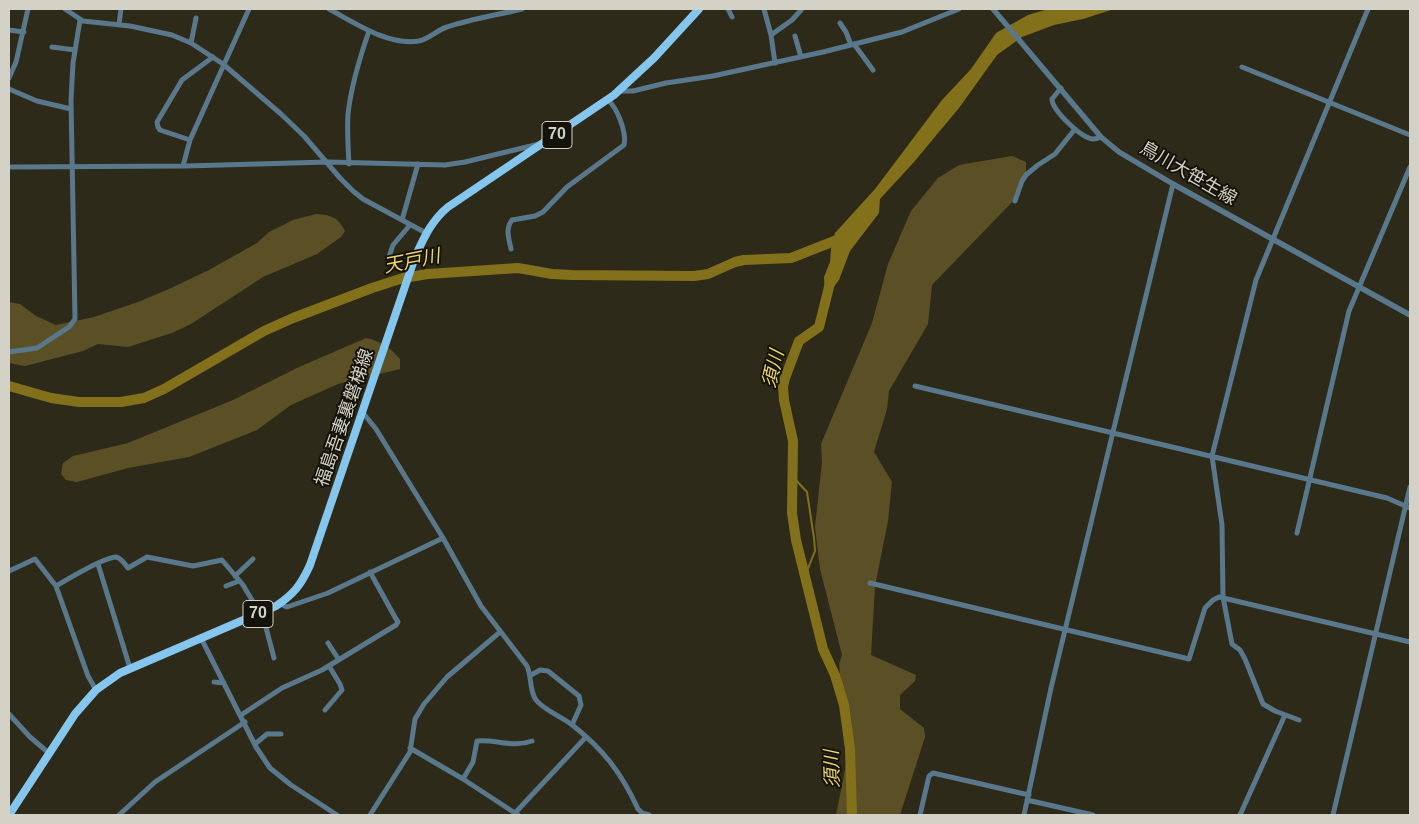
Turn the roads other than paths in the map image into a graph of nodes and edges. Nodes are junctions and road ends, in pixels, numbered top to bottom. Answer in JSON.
{"nodes":[{"id":1,"x":28,"y":9,"type":"edge"},
{"id":2,"x":65,"y":9,"type":"edge"},
{"id":3,"x":121,"y":9,"type":"edge"},
{"id":4,"x":248,"y":9,"type":"edge"},
{"id":5,"x":329,"y":9,"type":"edge"},
{"id":6,"x":522,"y":9,"type":"edge"},
{"id":7,"x":699,"y":9,"type":"edge"},
{"id":8,"x":728,"y":9,"type":"edge"},
{"id":9,"x":764,"y":9,"type":"edge"},
{"id":10,"x":802,"y":9,"type":"edge"},
{"id":11,"x":959,"y":9,"type":"edge"},
{"id":12,"x":992,"y":9,"type":"edge"},
{"id":13,"x":1368,"y":9,"type":"edge"},
{"id":14,"x":732,"y":17,"type":"dead end"},
{"id":15,"x":196,"y":18,"type":"dead end"},
{"id":16,"x":80,"y":20,"type":"junction"},
{"id":17,"x":119,"y":24,"type":"junction"},
{"id":18,"x":840,"y":24,"type":"dead end"},
{"id":19,"x":9,"y":30,"type":"edge"},
{"id":20,"x":369,"y":31,"type":"junction"},
{"id":21,"x":24,"y":32,"type":"junction"},
{"id":22,"x":771,"y":35,"type":"junction"},
{"id":23,"x":795,"y":36,"type":"dead end"},
{"id":24,"x":191,"y":43,"type":"junction"},
{"id":25,"x":853,"y":44,"type":"junction"},
{"id":26,"x":52,"y":48,"type":"dead end"},
{"id":27,"x":75,"y":50,"type":"junction"},
{"id":28,"x":801,"y":57,"type":"junction"},
{"id":29,"x":213,"y":58,"type":"junction"},
{"id":30,"x":776,"y":63,"type":"junction"},
{"id":31,"x":223,"y":64,"type":"junction"},
{"id":32,"x":1242,"y":66,"type":"dead end"},
{"id":33,"x":873,"y":70,"type":"dead end"},
{"id":34,"x":9,"y":78,"type":"edge"},
{"id":35,"x":1060,"y":87,"type":"junction"},
{"id":36,"x":9,"y":89,"type":"edge"},
{"id":37,"x":620,"y":91,"type":"junction"},
{"id":38,"x":608,"y":100,"type":"junction"},
{"id":39,"x":1329,"y":103,"type":"junction"},
{"id":40,"x":71,"y":110,"type":"junction"},
{"id":41,"x":1075,"y":129,"type":"junction"},
{"id":42,"x":1410,"y":135,"type":"edge"},
{"id":43,"x":1101,"y":137,"type":"junction"},
{"id":44,"x":190,"y":140,"type":"junction"},
{"id":45,"x":542,"y":145,"type":"junction"},
{"id":46,"x":328,"y":162,"type":"junction"},
{"id":47,"x":349,"y":164,"type":"junction"},
{"id":48,"x":418,"y":164,"type":"junction"},
{"id":49,"x":183,"y":166,"type":"junction"},
{"id":50,"x":74,"y":167,"type":"junction"},
{"id":51,"x":1410,"y":167,"type":"edge"},
{"id":52,"x":9,"y":168,"type":"edge"},
{"id":53,"x":1173,"y":184,"type":"junction"},
{"id":54,"x":1015,"y":202,"type":"dead end"},
{"id":55,"x":402,"y":220,"type":"junction"},
{"id":56,"x":410,"y":224,"type":"junction"},
{"id":57,"x":426,"y":233,"type":"junction"},
{"id":58,"x":1272,"y":239,"type":"junction"},
{"id":59,"x":510,"y":249,"type":"dead end"},
{"id":60,"x":389,"y":257,"type":"dead end"},
{"id":61,"x":1360,"y":287,"type":"junction"},
{"id":62,"x":1410,"y":315,"type":"edge"},
{"id":63,"x":9,"y":352,"type":"edge"},
{"id":64,"x":915,"y":386,"type":"dead end"},
{"id":65,"x":362,"y":413,"type":"junction"},
{"id":66,"x":1114,"y":432,"type":"junction"},
{"id":67,"x":1212,"y":456,"type":"junction"},
{"id":68,"x":1310,"y":480,"type":"junction"},
{"id":69,"x":1410,"y":487,"type":"edge"},
{"id":70,"x":1408,"y":507,"type":"edge"},
{"id":71,"x":1297,"y":533,"type":"dead end"},
{"id":72,"x":443,"y":538,"type":"junction"},
{"id":73,"x":253,"y":558,"type":"dead end"},
{"id":74,"x":98,"y":564,"type":"junction"},
{"id":75,"x":9,"y":571,"type":"edge"},
{"id":76,"x":370,"y":572,"type":"junction"},
{"id":77,"x":237,"y":578,"type":"junction"},
{"id":78,"x":870,"y":583,"type":"dead end"},
{"id":79,"x":56,"y":586,"type":"junction"},
{"id":80,"x":226,"y":586,"type":"dead end"},
{"id":81,"x":1224,"y":597,"type":"junction"},
{"id":82,"x":280,"y":604,"type":"junction"},
{"id":83,"x":260,"y":614,"type":"junction"},
{"id":84,"x":1066,"y":628,"type":"junction"},
{"id":85,"x":500,"y":632,"type":"junction"},
{"id":86,"x":1377,"y":633,"type":"junction"},
{"id":87,"x":201,"y":638,"type":"junction"},
{"id":88,"x":1410,"y":642,"type":"edge"},
{"id":89,"x":328,"y":643,"type":"dead end"},
{"id":90,"x":274,"y":658,"type":"dead end"},
{"id":91,"x":339,"y":660,"type":"junction"},
{"id":92,"x":329,"y":666,"type":"junction"},
{"id":93,"x":130,"y":668,"type":"junction"},
{"id":94,"x":531,"y":674,"type":"junction"},
{"id":95,"x":214,"y":682,"type":"dead end"},
{"id":96,"x":224,"y":683,"type":"junction"},
{"id":97,"x":96,"y":690,"type":"junction"},
{"id":98,"x":325,"y":710,"type":"dead end"},
{"id":99,"x":9,"y":714,"type":"edge"},
{"id":100,"x":241,"y":715,"type":"junction"},
{"id":101,"x":1286,"y":715,"type":"junction"},
{"id":102,"x":1299,"y":720,"type":"dead end"},
{"id":103,"x":245,"y":722,"type":"junction"},
{"id":104,"x":572,"y":725,"type":"junction"},
{"id":105,"x":281,"y":734,"type":"dead end"},
{"id":106,"x":586,"y":737,"type":"junction"},
{"id":107,"x":532,"y":741,"type":"dead end"},
{"id":108,"x":255,"y":744,"type":"junction"},
{"id":109,"x":410,"y":748,"type":"junction"},
{"id":110,"x":50,"y":754,"type":"junction"},
{"id":111,"x":463,"y":779,"type":"junction"},
{"id":112,"x":1028,"y":798,"type":"junction"},
{"id":113,"x":517,"y":814,"type":"edge"},
{"id":114,"x":641,"y":814,"type":"edge"},
{"id":115,"x":10,"y":815,"type":"edge"},
{"id":116,"x":120,"y":815,"type":"edge"},
{"id":117,"x":337,"y":815,"type":"edge"},
{"id":118,"x":370,"y":815,"type":"edge"},
{"id":119,"x":649,"y":815,"type":"edge"},
{"id":120,"x":920,"y":815,"type":"edge"},
{"id":121,"x":1024,"y":815,"type":"edge"},
{"id":122,"x":1093,"y":815,"type":"edge"},
{"id":123,"x":1240,"y":815,"type":"edge"},
{"id":124,"x":1333,"y":815,"type":"edge"}],
"edges":[{"from":1,"to":21,"type":"street"},
{"from":2,"to":16,"type":"street"},
{"from":3,"to":17,"type":"street"},
{"from":4,"to":31,"type":"street"},
{"from":5,"to":20,"type":"street"},
{"from":6,"to":20,"type":"street"},
{"from":7,"to":37,"type":"main road","name":"福島吾妻裏磐梯線","number":"70"},
{"from":8,"to":14,"type":"street"},
{"from":9,"to":22,"type":"street"},
{"from":10,"to":22,"type":"street"},
{"from":11,"to":25,"type":"street"},
{"from":12,"to":35,"type":"street","name":"鳥川大笹生線"},
{"from":13,"to":39,"type":"street"},
{"from":15,"to":24,"type":"street"},
{"from":16,"to":17,"type":"street"},
{"from":16,"to":27,"type":"street"},
{"from":17,"to":24,"type":"street"},
{"from":18,"to":25,"type":"street"},
{"from":19,"to":21,"type":"street"},
{"from":20,"to":47,"type":"street"},
{"from":21,"to":34,"type":"street"},
{"from":22,"to":30,"type":"street"},
{"from":23,"to":28,"type":"street"},
{"from":24,"to":29,"type":"street"},
{"from":25,"to":28,"type":"street"},
{"from":25,"to":33,"type":"street"},
{"from":26,"to":27,"type":"street"},
{"from":27,"to":40,"type":"street"},
{"from":28,"to":30,"type":"street"},
{"from":29,"to":31,"type":"street"},
{"from":29,"to":44,"type":"street"},
{"from":30,"to":37,"type":"street"},
{"from":31,"to":44,"type":"street"},
{"from":31,"to":46,"type":"street"},
{"from":32,"to":39,"type":"street"},
{"from":35,"to":41,"type":"street"},
{"from":35,"to":43,"type":"street","name":"鳥川大笹生線"},
{"from":36,"to":40,"type":"street"},
{"from":37,"to":38,"type":"main road","name":"福島吾妻裏磐梯線","number":"70"},
{"from":38,"to":45,"type":"main road","name":"福島吾妻裏磐梯線","number":"70"},
{"from":38,"to":59,"type":"street"},
{"from":39,"to":42,"type":"street"},
{"from":39,"to":58,"type":"street"},
{"from":40,"to":50,"type":"street"},
{"from":41,"to":43,"type":"street"},
{"from":41,"to":54,"type":"street"},
{"from":43,"to":53,"type":"street","name":"鳥川大笹生線"},
{"from":44,"to":49,"type":"street"},
{"from":45,"to":48,"type":"street"},
{"from":45,"to":57,"type":"main road","name":"福島吾妻裏磐梯線","number":"70"},
{"from":46,"to":47,"type":"street"},
{"from":46,"to":49,"type":"street"},
{"from":46,"to":55,"type":"street"},
{"from":47,"to":48,"type":"street"},
{"from":48,"to":55,"type":"street"},
{"from":49,"to":50,"type":"street"},
{"from":50,"to":52,"type":"street"},
{"from":50,"to":63,"type":"street"},
{"from":51,"to":61,"type":"street"},
{"from":53,"to":58,"type":"street","name":"鳥川大笹生線"},
{"from":53,"to":66,"type":"street"},
{"from":55,"to":56,"type":"street"},
{"from":56,"to":57,"type":"street"},
{"from":56,"to":60,"type":"street"},
{"from":57,"to":65,"type":"main road","name":"福島吾妻裏磐梯線","number":"70"},
{"from":58,"to":61,"type":"street","name":"鳥川大笹生線"},
{"from":58,"to":67,"type":"street"},
{"from":61,"to":62,"type":"street","name":"鳥川大笹生線"},
{"from":61,"to":68,"type":"street"},
{"from":64,"to":66,"type":"street"},
{"from":65,"to":72,"type":"street"},
{"from":65,"to":82,"type":"main road","name":"福島吾妻裏磐梯線","number":"70"},
{"from":66,"to":67,"type":"street"},
{"from":66,"to":84,"type":"street"},
{"from":67,"to":68,"type":"street"},
{"from":67,"to":81,"type":"street"},
{"from":68,"to":70,"type":"street"},
{"from":68,"to":71,"type":"street"},
{"from":69,"to":70,"type":"street"},
{"from":70,"to":86,"type":"street"},
{"from":72,"to":76,"type":"street"},
{"from":72,"to":85,"type":"street"},
{"from":73,"to":77,"type":"street"},
{"from":74,"to":77,"type":"street"},
{"from":74,"to":79,"type":"street"},
{"from":74,"to":93,"type":"street"},
{"from":75,"to":79,"type":"street"},
{"from":76,"to":82,"type":"street"},
{"from":76,"to":91,"type":"street"},
{"from":77,"to":80,"type":"street"},
{"from":77,"to":83,"type":"street"},
{"from":78,"to":84,"type":"street"},
{"from":79,"to":97,"type":"street"},
{"from":81,"to":84,"type":"street"},
{"from":81,"to":86,"type":"street"},
{"from":81,"to":101,"type":"street"},
{"from":82,"to":83,"type":"main road","name":"福島吾妻裏磐梯線","number":"70"},
{"from":83,"to":87,"type":"main road","name":"福島吾妻裏磐梯線","number":"70"},
{"from":83,"to":90,"type":"street"},
{"from":84,"to":112,"type":"street"},
{"from":85,"to":94,"type":"street"},
{"from":85,"to":109,"type":"street"},
{"from":86,"to":88,"type":"street"},
{"from":86,"to":124,"type":"street"},
{"from":87,"to":93,"type":"main road","name":"福島吾妻裏磐梯線","number":"70"},
{"from":87,"to":96,"type":"street"},
{"from":89,"to":91,"type":"street"},
{"from":91,"to":92,"type":"street"},
{"from":92,"to":98,"type":"street"},
{"from":92,"to":100,"type":"street"},
{"from":93,"to":97,"type":"main road","name":"福島吾妻裏磐梯線","number":"70"},
{"from":94,"to":104,"type":"street"},
{"from":94,"to":104,"type":"street"},
{"from":95,"to":96,"type":"street"},
{"from":96,"to":100,"type":"street"},
{"from":97,"to":110,"type":"main road","name":"福島吾妻裏磐梯線","number":"70"},
{"from":99,"to":110,"type":"street"},
{"from":100,"to":103,"type":"street"},
{"from":101,"to":102,"type":"street"},
{"from":101,"to":123,"type":"street"},
{"from":103,"to":108,"type":"street"},
{"from":103,"to":116,"type":"street"},
{"from":104,"to":106,"type":"street"},
{"from":105,"to":108,"type":"street"},
{"from":106,"to":113,"type":"street"},
{"from":106,"to":114,"type":"street"},
{"from":107,"to":111,"type":"street"},
{"from":108,"to":117,"type":"street"},
{"from":109,"to":111,"type":"street"},
{"from":109,"to":118,"type":"street"},
{"from":110,"to":115,"type":"main road","name":"福島吾妻裏磐梯線","number":"70"},
{"from":111,"to":113,"type":"street"},
{"from":112,"to":120,"type":"street"},
{"from":112,"to":121,"type":"street"},
{"from":112,"to":122,"type":"street"},
{"from":114,"to":119,"type":"street"}]}
